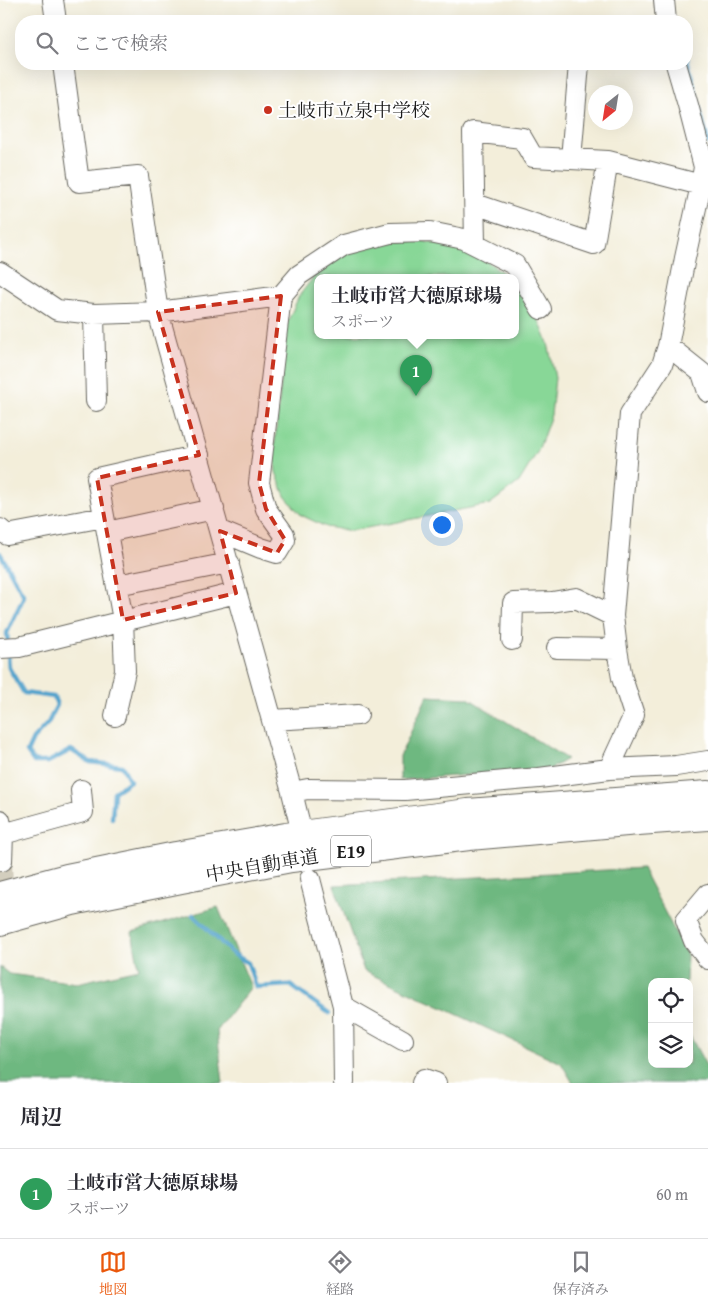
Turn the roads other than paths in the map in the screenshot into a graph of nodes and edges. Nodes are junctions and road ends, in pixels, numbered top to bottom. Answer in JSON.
{"nodes":[{"id":1,"x":53,"y":0,"type":"edge"},
{"id":2,"x":664,"y":0,"type":"edge"},
{"id":3,"x":55,"y":15,"type":"edge"},
{"id":4,"x":665,"y":15,"type":"edge"},
{"id":5,"x":64,"y":70,"type":"edge"},
{"id":6,"x":578,"y":70,"type":"edge"},
{"id":7,"x":678,"y":70,"type":"edge"},
{"id":8,"x":571,"y":159,"type":"junction"},
{"id":9,"x":608,"y":162,"type":"junction"},
{"id":10,"x":704,"y":173,"type":"edge"},
{"id":11,"x":474,"y":204,"type":"junction"},
{"id":12,"x":476,"y":244,"type":"junction"},
{"id":13,"x":0,"y":272,"type":"edge"},
{"id":14,"x":281,"y":296,"type":"junction"},
{"id":15,"x":542,"y":309,"type":"dead end"},
{"id":16,"x":158,"y":312,"type":"junction"},
{"id":17,"x":94,"y":314,"type":"junction"},
{"id":18,"x":668,"y":346,"type":"junction"},
{"id":19,"x":708,"y":392,"type":"edge"},
{"id":20,"x":96,"y":401,"type":"dead end"},
{"id":21,"x":199,"y":455,"type":"junction"},
{"id":22,"x":214,"y":509,"type":"junction"},
{"id":23,"x":106,"y":525,"type":"junction"},
{"id":24,"x":0,"y":529,"type":"edge"},
{"id":25,"x":220,"y":531,"type":"junction"},
{"id":26,"x":229,"y":563,"type":"junction"},
{"id":27,"x":117,"y":585,"type":"junction"},
{"id":28,"x":236,"y":593,"type":"junction"},
{"id":29,"x":612,"y":616,"type":"junction"},
{"id":30,"x":123,"y":620,"type":"junction"},
{"id":31,"x":512,"y":640,"type":"dead end"},
{"id":32,"x":9,"y":647,"type":"edge"},
{"id":33,"x":557,"y":648,"type":"dead end"},
{"id":34,"x":616,"y":649,"type":"junction"},
{"id":35,"x":358,"y":715,"type":"dead end"},
{"id":36,"x":114,"y":716,"type":"dead end"},
{"id":37,"x":272,"y":720,"type":"junction"},
{"id":38,"x":708,"y":761,"type":"edge"},
{"id":39,"x":609,"y":769,"type":"junction"},
{"id":40,"x":81,"y":790,"type":"dead end"},
{"id":41,"x":292,"y":792,"type":"junction"},
{"id":42,"x":708,"y":795,"type":"edge"},
{"id":43,"x":708,"y":816,"type":"edge"},
{"id":44,"x":298,"y":821,"type":"dead end"},
{"id":45,"x":2,"y":841,"type":"edge"},
{"id":46,"x":310,"y":880,"type":"dead end"},
{"id":47,"x":708,"y":894,"type":"edge"},
{"id":48,"x":0,"y":896,"type":"edge"},
{"id":49,"x":0,"y":921,"type":"edge"},
{"id":50,"x":708,"y":959,"type":"edge"},
{"id":51,"x":343,"y":1006,"type":"junction"},
{"id":52,"x":403,"y":1040,"type":"dead end"},
{"id":53,"x":344,"y":1083,"type":"edge"},
{"id":54,"x":422,"y":1083,"type":"edge"},
{"id":55,"x":436,"y":1083,"type":"edge"}],
"edges":[{"from":1,"to":3,"type":"street"},
{"from":2,"to":4,"type":"street"},
{"from":5,"to":16,"type":"street"},
{"from":6,"to":8,"type":"street"},
{"from":7,"to":10,"type":"street"},
{"from":8,"to":9,"type":"street"},
{"from":8,"to":11,"type":"street"},
{"from":9,"to":10,"type":"street"},
{"from":9,"to":11,"type":"street"},
{"from":10,"to":18,"type":"street"},
{"from":11,"to":12,"type":"street"},
{"from":12,"to":14,"type":"street"},
{"from":12,"to":15,"type":"street"},
{"from":13,"to":17,"type":"street"},
{"from":14,"to":16,"type":"street"},
{"from":14,"to":25,"type":"street"},
{"from":16,"to":17,"type":"street"},
{"from":16,"to":21,"type":"street"},
{"from":17,"to":20,"type":"street"},
{"from":18,"to":19,"type":"street"},
{"from":18,"to":29,"type":"street"},
{"from":21,"to":22,"type":"street"},
{"from":21,"to":23,"type":"street"},
{"from":22,"to":23,"type":"street"},
{"from":22,"to":25,"type":"street"},
{"from":23,"to":24,"type":"street"},
{"from":23,"to":27,"type":"street"},
{"from":25,"to":26,"type":"street"},
{"from":26,"to":27,"type":"street"},
{"from":26,"to":28,"type":"street"},
{"from":27,"to":30,"type":"street"},
{"from":28,"to":30,"type":"street"},
{"from":28,"to":37,"type":"street"},
{"from":29,"to":31,"type":"street"},
{"from":29,"to":34,"type":"street"},
{"from":30,"to":32,"type":"street"},
{"from":30,"to":36,"type":"street"},
{"from":33,"to":34,"type":"street"},
{"from":34,"to":39,"type":"street"},
{"from":35,"to":37,"type":"street"},
{"from":37,"to":41,"type":"street"},
{"from":38,"to":39,"type":"street"},
{"from":39,"to":41,"type":"street"},
{"from":40,"to":45,"type":"street"},
{"from":41,"to":44,"type":"street"},
{"from":42,"to":48,"type":"highway","name":"中央自動車道","number":"E19"},
{"from":43,"to":49,"type":"highway","name":"中央自動車道","number":"E19"},
{"from":46,"to":51,"type":"street"},
{"from":47,"to":50,"type":"street"},
{"from":51,"to":52,"type":"street"},
{"from":51,"to":53,"type":"street"},
{"from":54,"to":55,"type":"street"}]}
